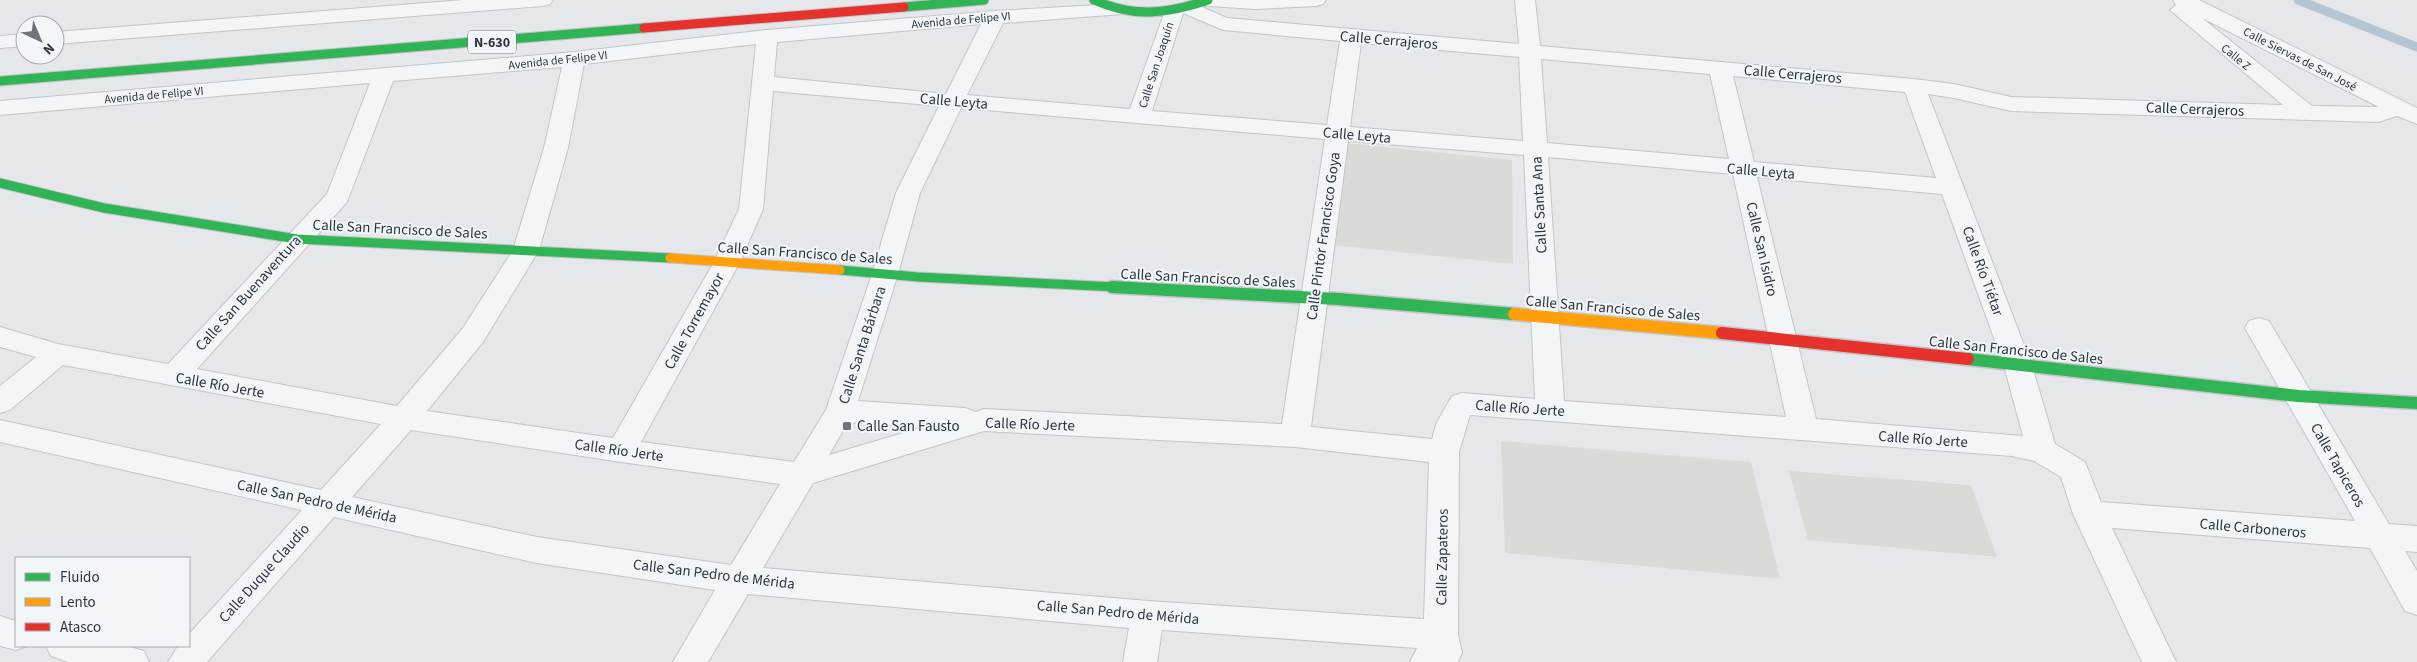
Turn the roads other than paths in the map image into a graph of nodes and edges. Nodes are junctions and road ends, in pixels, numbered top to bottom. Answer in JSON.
{"nodes":[{"id":1,"x":352,"y":0,"type":"edge"},
{"id":2,"x":544,"y":0,"type":"edge"},
{"id":3,"x":1094,"y":0,"type":"edge"},
{"id":4,"x":1316,"y":0,"type":"edge"},
{"id":5,"x":1525,"y":0,"type":"edge"},
{"id":6,"x":2167,"y":0,"type":"edge"},
{"id":7,"x":2183,"y":0,"type":"edge"},
{"id":8,"x":1195,"y":5,"type":"edge"},
{"id":9,"x":989,"y":8,"type":"edge"},
{"id":10,"x":1116,"y":10,"type":"junction"},
{"id":11,"x":384,"y":13,"type":"junction"},
{"id":12,"x":767,"y":36,"type":"junction"},
{"id":13,"x":1351,"y":36,"type":"junction"},
{"id":14,"x":65,"y":37,"type":"edge"},
{"id":15,"x":15,"y":41,"type":"edge"},
{"id":16,"x":0,"y":42,"type":"edge"},
{"id":17,"x":1530,"y":52,"type":"junction"},
{"id":18,"x":574,"y":59,"type":"junction"},
{"id":19,"x":1720,"y":68,"type":"junction"},
{"id":20,"x":384,"y":76,"type":"junction"},
{"id":21,"x":0,"y":81,"type":"edge"},
{"id":22,"x":763,"y":83,"type":"junction"},
{"id":23,"x":1914,"y":86,"type":"junction"},
{"id":24,"x":953,"y":101,"type":"junction"},
{"id":25,"x":0,"y":108,"type":"edge"},
{"id":26,"x":2306,"y":113,"type":"junction"},
{"id":27,"x":2408,"y":113,"type":"edge"},
{"id":28,"x":1139,"y":117,"type":"junction"},
{"id":29,"x":1337,"y":134,"type":"junction"},
{"id":30,"x":1535,"y":149,"type":"junction"},
{"id":31,"x":1743,"y":169,"type":"junction"},
{"id":32,"x":0,"y":183,"type":"edge"},
{"id":33,"x":1951,"y":187,"type":"junction"},
{"id":34,"x":297,"y":239,"type":"junction"},
{"id":35,"x":526,"y":250,"type":"junction"},
{"id":36,"x":727,"y":262,"type":"junction"},
{"id":37,"x":885,"y":274,"type":"junction"},
{"id":38,"x":1314,"y":299,"type":"junction"},
{"id":39,"x":1545,"y":316,"type":"junction"},
{"id":40,"x":2259,"y":328,"type":"dead end"},
{"id":41,"x":0,"y":337,"type":"edge"},
{"id":42,"x":1782,"y":338,"type":"junction"},
{"id":43,"x":58,"y":354,"type":"junction"},
{"id":44,"x":2018,"y":366,"type":"junction"},
{"id":45,"x":174,"y":376,"type":"junction"},
{"id":46,"x":2298,"y":396,"type":"junction"},
{"id":47,"x":0,"y":402,"type":"edge"},
{"id":48,"x":2417,"y":403,"type":"edge"},
{"id":49,"x":1550,"y":409,"type":"junction"},
{"id":50,"x":840,"y":411,"type":"junction"},
{"id":51,"x":404,"y":418,"type":"junction"},
{"id":52,"x":984,"y":420,"type":"junction"},
{"id":53,"x":0,"y":431,"type":"edge"},
{"id":54,"x":1804,"y":431,"type":"junction"},
{"id":55,"x":1295,"y":436,"type":"junction"},
{"id":56,"x":621,"y":451,"type":"junction"},
{"id":57,"x":2042,"y":451,"type":"junction"},
{"id":58,"x":1444,"y":452,"type":"junction"},
{"id":59,"x":801,"y":475,"type":"junction"},
{"id":60,"x":326,"y":503,"type":"junction"},
{"id":61,"x":2089,"y":514,"type":"junction"},
{"id":62,"x":2380,"y":538,"type":"junction"},
{"id":63,"x":2417,"y":539,"type":"edge"},
{"id":64,"x":740,"y":580,"type":"junction"},
{"id":65,"x":2417,"y":601,"type":"edge"},
{"id":66,"x":1148,"y":615,"type":"junction"},
{"id":67,"x":0,"y":631,"type":"edge"},
{"id":68,"x":15,"y":635,"type":"edge"},
{"id":69,"x":67,"y":647,"type":"edge"},
{"id":70,"x":1438,"y":653,"type":"edge"},
{"id":71,"x":132,"y":662,"type":"edge"},
{"id":72,"x":185,"y":662,"type":"edge"},
{"id":73,"x":690,"y":662,"type":"edge"},
{"id":74,"x":1140,"y":662,"type":"edge"},
{"id":75,"x":2159,"y":662,"type":"edge"}],
"edges":[{"from":1,"to":11,"type":"street"},
{"from":2,"to":11,"type":"street"},
{"from":3,"to":10,"type":"main road"},
{"from":4,"to":8,"type":"street"},
{"from":5,"to":17,"type":"street","name":"Calle Santa Ana"},
{"from":6,"to":26,"type":"street","name":"Calle Z"},
{"from":7,"to":27,"type":"street","name":"Calle Siervas de San José"},
{"from":8,"to":10,"type":"main road"},
{"from":8,"to":13,"type":"street","name":"Calle Cerrajeros"},
{"from":8,"to":28,"type":"street","name":"Calle San Joaquín"},
{"from":9,"to":10,"type":"street","name":"Avenida de Felipe VI"},
{"from":9,"to":12,"type":"street","name":"Avenida de Felipe VI"},
{"from":9,"to":21,"type":"main road","name":"Avenida de Felipe VI","number":"N-630"},
{"from":9,"to":24,"type":"street","name":"Calle Santa Bárbara"},
{"from":11,"to":14,"type":"street"},
{"from":12,"to":18,"type":"street","name":"Avenida de Felipe VI"},
{"from":12,"to":22,"type":"street","name":"Calle Torremayor"},
{"from":13,"to":17,"type":"street","name":"Calle Cerrajeros"},
{"from":13,"to":29,"type":"street","name":"Calle Pintor Francisco Goya"},
{"from":15,"to":16,"type":"street"},
{"from":17,"to":19,"type":"street","name":"Calle Cerrajeros"},
{"from":17,"to":30,"type":"street","name":"Calle Santa Ana"},
{"from":18,"to":20,"type":"street","name":"Avenida de Felipe VI"},
{"from":18,"to":35,"type":"street","name":"Calle Duque Claudio"},
{"from":19,"to":23,"type":"street","name":"Calle Cerrajeros"},
{"from":19,"to":31,"type":"street","name":"Calle San Isidro"},
{"from":20,"to":25,"type":"street","name":"Avenida de Felipe VI"},
{"from":20,"to":34,"type":"street","name":"Calle San Buenaventura"},
{"from":22,"to":24,"type":"street","name":"Calle Leyta"},
{"from":22,"to":36,"type":"street","name":"Calle Torremayor"},
{"from":23,"to":26,"type":"street","name":"Calle Cerrajeros"},
{"from":23,"to":33,"type":"street","name":"Calle Río Tiétar"},
{"from":24,"to":28,"type":"street","name":"Calle Leyta"},
{"from":24,"to":37,"type":"street","name":"Calle Santa Bárbara"},
{"from":26,"to":27,"type":"street","name":"Calle Cerrajeros"},
{"from":28,"to":29,"type":"street","name":"Calle Leyta"},
{"from":29,"to":30,"type":"street","name":"Calle Leyta"},
{"from":29,"to":38,"type":"street","name":"Calle Pintor Francisco Goya"},
{"from":30,"to":31,"type":"street","name":"Calle Leyta"},
{"from":30,"to":39,"type":"street","name":"Calle Santa Ana"},
{"from":31,"to":33,"type":"street","name":"Calle Leyta"},
{"from":31,"to":42,"type":"street","name":"Calle San Isidro"},
{"from":32,"to":34,"type":"main road","name":"Calle San Francisco de Sales"},
{"from":33,"to":44,"type":"street","name":"Calle Río Tiétar"},
{"from":34,"to":35,"type":"main road","name":"Calle San Francisco de Sales"},
{"from":34,"to":45,"type":"street","name":"Calle San Buenaventura"},
{"from":35,"to":36,"type":"main road","name":"Calle San Francisco de Sales"},
{"from":35,"to":51,"type":"street","name":"Calle Duque Claudio"},
{"from":36,"to":37,"type":"main road","name":"Calle San Francisco de Sales"},
{"from":36,"to":56,"type":"street","name":"Calle Torremayor"},
{"from":37,"to":38,"type":"main road","name":"Calle San Francisco de Sales"},
{"from":37,"to":50,"type":"street","name":"Calle Santa Bárbara"},
{"from":38,"to":39,"type":"main road","name":"Calle San Francisco de Sales"},
{"from":38,"to":55,"type":"street","name":"Calle Pintor Francisco Goya"},
{"from":39,"to":42,"type":"main road","name":"Calle San Francisco de Sales"},
{"from":39,"to":49,"type":"street","name":"Calle Santa Ana"},
{"from":40,"to":46,"type":"street","name":"Calle Tapiceros"},
{"from":41,"to":43,"type":"street","name":"Calle Río Jerte"},
{"from":42,"to":44,"type":"main road","name":"Calle San Francisco de Sales"},
{"from":42,"to":54,"type":"street","name":"Calle San Isidro"},
{"from":43,"to":45,"type":"street","name":"Calle Río Jerte"},
{"from":43,"to":47,"type":"street"},
{"from":44,"to":46,"type":"main road","name":"Calle San Francisco de Sales"},
{"from":44,"to":57,"type":"street","name":"Calle Río Tiétar"},
{"from":45,"to":51,"type":"street","name":"Calle Río Jerte"},
{"from":46,"to":48,"type":"main road","name":"Calle San Francisco de Sales"},
{"from":46,"to":62,"type":"street","name":"Calle Tapiceros"},
{"from":49,"to":54,"type":"street","name":"Calle Río Jerte"},
{"from":49,"to":58,"type":"street","name":"Calle Río Jerte"},
{"from":50,"to":52,"type":"street"},
{"from":50,"to":59,"type":"street","name":"Calle Santa Bárbara"},
{"from":51,"to":56,"type":"street","name":"Calle Río Jerte"},
{"from":51,"to":60,"type":"street","name":"Calle Duque Claudio"},
{"from":52,"to":55,"type":"street","name":"Calle Río Jerte"},
{"from":52,"to":59,"type":"street","name":"Calle Río Jerte"},
{"from":53,"to":60,"type":"street","name":"Calle San Pedro de Mérida"},
{"from":54,"to":57,"type":"street","name":"Calle Río Jerte"},
{"from":55,"to":58,"type":"street","name":"Calle Río Jerte"},
{"from":56,"to":59,"type":"street","name":"Calle Río Jerte"},
{"from":57,"to":61,"type":"street"},
{"from":58,"to":70,"type":"street","name":"Calle Zapateros"},
{"from":59,"to":64,"type":"street"},
{"from":60,"to":64,"type":"street","name":"Calle San Pedro de Mérida"},
{"from":60,"to":72,"type":"street","name":"Calle Duque Claudio"},
{"from":61,"to":62,"type":"street","name":"Calle Carboneros"},
{"from":61,"to":75,"type":"street"},
{"from":62,"to":63,"type":"street","name":"Calle Carboneros"},
{"from":62,"to":65,"type":"street","name":"Calle Tapiceros"},
{"from":64,"to":66,"type":"street","name":"Calle San Pedro de Mérida"},
{"from":64,"to":73,"type":"street"},
{"from":66,"to":70,"type":"street","name":"Calle San Pedro de Mérida"},
{"from":66,"to":74,"type":"street"},
{"from":67,"to":68,"type":"street"},
{"from":69,"to":71,"type":"street"}]}
